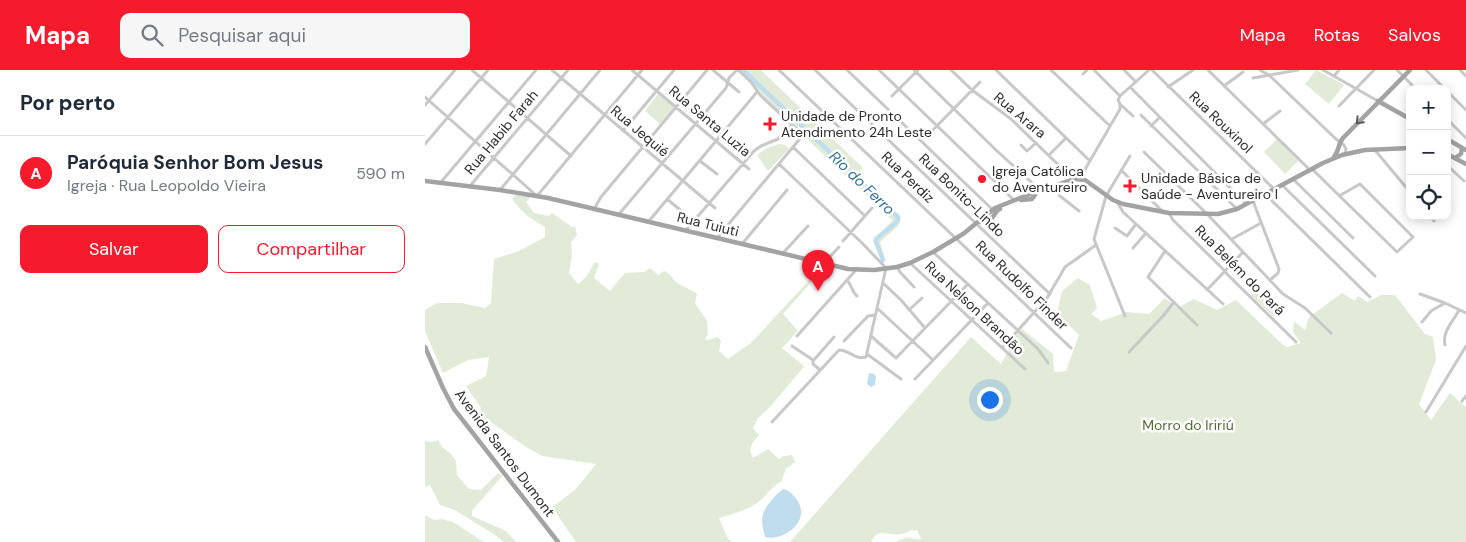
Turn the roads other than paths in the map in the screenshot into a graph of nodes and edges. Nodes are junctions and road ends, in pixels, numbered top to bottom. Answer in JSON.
{"nodes":[{"id":1,"x":455,"y":70,"type":"edge"},
{"id":2,"x":472,"y":70,"type":"edge"},
{"id":3,"x":488,"y":70,"type":"edge"},
{"id":4,"x":536,"y":70,"type":"edge"},
{"id":5,"x":553,"y":70,"type":"edge"},
{"id":6,"x":568,"y":70,"type":"edge"},
{"id":7,"x":600,"y":70,"type":"edge"},
{"id":8,"x":632,"y":70,"type":"edge"},
{"id":9,"x":642,"y":70,"type":"edge"},
{"id":10,"x":674,"y":70,"type":"edge"},
{"id":11,"x":707,"y":70,"type":"edge"},
{"id":12,"x":713,"y":70,"type":"edge"},
{"id":13,"x":737,"y":70,"type":"edge"},
{"id":14,"x":779,"y":70,"type":"edge"},
{"id":15,"x":815,"y":70,"type":"edge"},
{"id":16,"x":847,"y":70,"type":"edge"},
{"id":17,"x":879,"y":70,"type":"edge"},
{"id":18,"x":951,"y":70,"type":"edge"},
{"id":19,"x":996,"y":70,"type":"edge"},
{"id":20,"x":1051,"y":70,"type":"edge"},
{"id":21,"x":1087,"y":70,"type":"edge"},
{"id":22,"x":1094,"y":70,"type":"edge"},
{"id":23,"x":1124,"y":70,"type":"edge"},
{"id":24,"x":1150,"y":70,"type":"edge"},
{"id":25,"x":1193,"y":70,"type":"edge"},
{"id":26,"x":1209,"y":70,"type":"edge"},
{"id":27,"x":1260,"y":70,"type":"edge"},
{"id":28,"x":1298,"y":70,"type":"edge"},
{"id":29,"x":1323,"y":70,"type":"edge"},
{"id":30,"x":1339,"y":70,"type":"edge"},
{"id":31,"x":1374,"y":70,"type":"edge"},
{"id":32,"x":1397,"y":70,"type":"edge"},
{"id":33,"x":1410,"y":70,"type":"edge"},
{"id":34,"x":1426,"y":70,"type":"edge"},
{"id":35,"x":1460,"y":70,"type":"edge"},
{"id":36,"x":916,"y":71,"type":"edge"},
{"id":37,"x":1243,"y":72,"type":"dead end"},
{"id":38,"x":1083,"y":74,"type":"dead end"},
{"id":39,"x":638,"y":75,"type":"junction"},
{"id":40,"x":1269,"y":76,"type":"junction"},
{"id":41,"x":1333,"y":76,"type":"junction"},
{"id":42,"x":1404,"y":76,"type":"junction"},
{"id":43,"x":1466,"y":76,"type":"edge"},
{"id":44,"x":481,"y":78,"type":"junction"},
{"id":45,"x":561,"y":78,"type":"junction"},
{"id":46,"x":1253,"y":78,"type":"dead end"},
{"id":47,"x":727,"y":82,"type":"junction"},
{"id":48,"x":979,"y":82,"type":"dead end"},
{"id":49,"x":1136,"y":82,"type":"junction"},
{"id":50,"x":1412,"y":85,"type":"edge"},
{"id":51,"x":1441,"y":85,"type":"edge"},
{"id":52,"x":1224,"y":86,"type":"junction"},
{"id":53,"x":1129,"y":87,"type":"junction"},
{"id":54,"x":1169,"y":87,"type":"junction"},
{"id":55,"x":899,"y":89,"type":"junction"},
{"id":56,"x":1356,"y":89,"type":"junction"},
{"id":57,"x":972,"y":90,"type":"junction"},
{"id":58,"x":657,"y":91,"type":"junction"},
{"id":59,"x":739,"y":92,"type":"dead end"},
{"id":60,"x":757,"y":92,"type":"junction"},
{"id":61,"x":580,"y":94,"type":"junction"},
{"id":62,"x":1451,"y":95,"type":"edge"},
{"id":63,"x":892,"y":96,"type":"dead end"},
{"id":64,"x":1120,"y":96,"type":"junction"},
{"id":65,"x":425,"y":97,"type":"edge"},
{"id":66,"x":429,"y":100,"type":"junction"},
{"id":67,"x":1378,"y":101,"type":"junction"},
{"id":68,"x":509,"y":102,"type":"junction"},
{"id":69,"x":1120,"y":104,"type":"junction"},
{"id":70,"x":425,"y":105,"type":"edge"},
{"id":71,"x":1339,"y":106,"type":"dead end"},
{"id":72,"x":676,"y":107,"type":"junction"},
{"id":73,"x":954,"y":109,"type":"junction"},
{"id":74,"x":1466,"y":110,"type":"edge"},
{"id":75,"x":1280,"y":111,"type":"dead end"},
{"id":76,"x":604,"y":115,"type":"junction"},
{"id":77,"x":1141,"y":115,"type":"dead end"},
{"id":78,"x":1133,"y":116,"type":"dead end"},
{"id":79,"x":448,"y":117,"type":"junction"},
{"id":80,"x":1160,"y":117,"type":"junction"},
{"id":81,"x":1406,"y":117,"type":"edge"},
{"id":82,"x":527,"y":118,"type":"junction"},
{"id":83,"x":1451,"y":123,"type":"edge"},
{"id":84,"x":696,"y":124,"type":"junction"},
{"id":85,"x":1263,"y":124,"type":"junction"},
{"id":86,"x":792,"y":126,"type":"junction"},
{"id":87,"x":937,"y":126,"type":"junction"},
{"id":88,"x":1110,"y":126,"type":"junction"},
{"id":89,"x":1151,"y":126,"type":"junction"},
{"id":90,"x":623,"y":131,"type":"junction"},
{"id":91,"x":930,"y":133,"type":"dead end"},
{"id":92,"x":546,"y":135,"type":"junction"},
{"id":93,"x":1066,"y":138,"type":"junction"},
{"id":94,"x":1466,"y":138,"type":"edge"},
{"id":95,"x":716,"y":141,"type":"junction"},
{"id":96,"x":1451,"y":141,"type":"edge"},
{"id":97,"x":476,"y":142,"type":"junction"},
{"id":98,"x":1340,"y":142,"type":"junction"},
{"id":99,"x":1036,"y":143,"type":"junction"},
{"id":100,"x":425,"y":144,"type":"edge"},
{"id":101,"x":1021,"y":145,"type":"dead end"},
{"id":102,"x":642,"y":147,"type":"junction"},
{"id":103,"x":793,"y":147,"type":"junction"},
{"id":104,"x":1339,"y":148,"type":"junction"},
{"id":105,"x":1406,"y":148,"type":"edge"},
{"id":106,"x":1465,"y":148,"type":"edge"},
{"id":107,"x":1373,"y":149,"type":"junction"},
{"id":108,"x":1144,"y":152,"type":"dead end"},
{"id":109,"x":1345,"y":154,"type":"junction"},
{"id":110,"x":1049,"y":155,"type":"junction"},
{"id":111,"x":571,"y":156,"type":"junction"},
{"id":112,"x":1129,"y":156,"type":"dead end"},
{"id":113,"x":1451,"y":156,"type":"edge"},
{"id":114,"x":494,"y":158,"type":"junction"},
{"id":115,"x":1333,"y":158,"type":"junction"},
{"id":116,"x":1455,"y":158,"type":"junction"},
{"id":117,"x":1090,"y":160,"type":"junction"},
{"id":118,"x":699,"y":161,"type":"junction"},
{"id":119,"x":743,"y":163,"type":"junction"},
{"id":120,"x":1464,"y":163,"type":"edge"},
{"id":121,"x":662,"y":164,"type":"junction"},
{"id":122,"x":779,"y":164,"type":"junction"},
{"id":123,"x":749,"y":169,"type":"dead end"},
{"id":124,"x":1451,"y":169,"type":"edge"},
{"id":125,"x":1121,"y":170,"type":"junction"},
{"id":126,"x":1311,"y":170,"type":"junction"},
{"id":127,"x":513,"y":174,"type":"junction"},
{"id":128,"x":717,"y":174,"type":"dead end"},
{"id":129,"x":1080,"y":178,"type":"junction"},
{"id":130,"x":1073,"y":179,"type":"junction"},
{"id":131,"x":1293,"y":179,"type":"junction"},
{"id":132,"x":425,"y":180,"type":"edge"},
{"id":133,"x":683,"y":181,"type":"junction"},
{"id":134,"x":441,"y":182,"type":"junction"},
{"id":135,"x":1464,"y":182,"type":"dead end"},
{"id":136,"x":1282,"y":185,"type":"junction"},
{"id":137,"x":470,"y":186,"type":"junction"},
{"id":138,"x":1052,"y":186,"type":"junction"},
{"id":139,"x":1406,"y":187,"type":"edge"},
{"id":140,"x":1274,"y":189,"type":"junction"},
{"id":141,"x":500,"y":190,"type":"junction"},
{"id":142,"x":787,"y":190,"type":"dead end"},
{"id":143,"x":1039,"y":191,"type":"junction"},
{"id":144,"x":1265,"y":194,"type":"junction"},
{"id":145,"x":537,"y":196,"type":"junction"},
{"id":146,"x":1032,"y":196,"type":"junction"},
{"id":147,"x":1107,"y":196,"type":"junction"},
{"id":148,"x":1339,"y":196,"type":"junction"},
{"id":149,"x":667,"y":199,"type":"junction"},
{"id":150,"x":1014,"y":201,"type":"junction"},
{"id":151,"x":1253,"y":201,"type":"junction"},
{"id":152,"x":1117,"y":202,"type":"junction"},
{"id":153,"x":709,"y":203,"type":"junction"},
{"id":154,"x":1247,"y":204,"type":"junction"},
{"id":155,"x":594,"y":208,"type":"junction"},
{"id":156,"x":715,"y":208,"type":"dead end"},
{"id":157,"x":872,"y":208,"type":"dead end"},
{"id":158,"x":1237,"y":209,"type":"junction"},
{"id":159,"x":993,"y":210,"type":"junction"},
{"id":160,"x":1079,"y":211,"type":"dead end"},
{"id":161,"x":1163,"y":212,"type":"junction"},
{"id":162,"x":684,"y":213,"type":"dead end"},
{"id":163,"x":1169,"y":213,"type":"junction"},
{"id":164,"x":619,"y":214,"type":"junction"},
{"id":165,"x":987,"y":214,"type":"junction"},
{"id":166,"x":1208,"y":215,"type":"junction"},
{"id":167,"x":865,"y":216,"type":"junction"},
{"id":168,"x":991,"y":219,"type":"junction"},
{"id":169,"x":649,"y":221,"type":"junction"},
{"id":170,"x":976,"y":224,"type":"junction"},
{"id":171,"x":1136,"y":224,"type":"junction"},
{"id":172,"x":1261,"y":224,"type":"junction"},
{"id":173,"x":808,"y":226,"type":"dead end"},
{"id":174,"x":1115,"y":228,"type":"dead end"},
{"id":175,"x":686,"y":230,"type":"junction"},
{"id":176,"x":851,"y":232,"type":"junction"},
{"id":177,"x":1146,"y":233,"type":"junction"},
{"id":178,"x":717,"y":238,"type":"junction"},
{"id":179,"x":956,"y":238,"type":"junction"},
{"id":180,"x":1353,"y":238,"type":"dead end"},
{"id":181,"x":1232,"y":240,"type":"junction"},
{"id":182,"x":843,"y":241,"type":"dead end"},
{"id":183,"x":742,"y":244,"type":"junction"},
{"id":184,"x":1096,"y":245,"type":"junction"},
{"id":185,"x":839,"y":246,"type":"dead end"},
{"id":186,"x":1133,"y":248,"type":"dead end"},
{"id":187,"x":1165,"y":251,"type":"junction"},
{"id":188,"x":933,"y":252,"type":"junction"},
{"id":189,"x":1243,"y":252,"type":"junction"},
{"id":190,"x":783,"y":253,"type":"junction"},
{"id":191,"x":824,"y":263,"type":"junction"},
{"id":192,"x":910,"y":263,"type":"junction"},
{"id":193,"x":897,"y":267,"type":"junction"},
{"id":194,"x":886,"y":268,"type":"junction"},
{"id":195,"x":856,"y":270,"type":"junction"},
{"id":196,"x":1225,"y":271,"type":"junction"},
{"id":197,"x":1375,"y":276,"type":"dead end"},
{"id":198,"x":847,"y":280,"type":"junction"},
{"id":199,"x":1270,"y":280,"type":"junction"},
{"id":200,"x":883,"y":282,"type":"junction"},
{"id":201,"x":968,"y":284,"type":"junction"},
{"id":202,"x":914,"y":287,"type":"dead end"},
{"id":203,"x":1207,"y":290,"type":"junction"},
{"id":204,"x":1050,"y":294,"type":"junction"},
{"id":205,"x":1419,"y":294,"type":"dead end"},
{"id":206,"x":857,"y":296,"type":"dead end"},
{"id":207,"x":1370,"y":297,"type":"dead end"},
{"id":208,"x":922,"y":298,"type":"dead end"},
{"id":209,"x":951,"y":301,"type":"junction"},
{"id":210,"x":1174,"y":302,"type":"junction"},
{"id":211,"x":988,"y":303,"type":"junction"},
{"id":212,"x":1445,"y":303,"type":"junction"},
{"id":213,"x":1223,"y":304,"type":"dead end"},
{"id":214,"x":877,"y":308,"type":"junction"},
{"id":215,"x":909,"y":310,"type":"junction"},
{"id":216,"x":1459,"y":310,"type":"junction"},
{"id":217,"x":1034,"y":312,"type":"junction"},
{"id":218,"x":1466,"y":313,"type":"edge"},
{"id":219,"x":875,"y":315,"type":"junction"},
{"id":220,"x":1125,"y":316,"type":"dead end"},
{"id":221,"x":972,"y":320,"type":"junction"},
{"id":222,"x":1422,"y":322,"type":"dead end"},
{"id":223,"x":1197,"y":325,"type":"dead end"},
{"id":224,"x":925,"y":328,"type":"junction"},
{"id":225,"x":1018,"y":331,"type":"junction"},
{"id":226,"x":1331,"y":333,"type":"dead end"},
{"id":227,"x":797,"y":336,"type":"dead end"},
{"id":228,"x":871,"y":336,"type":"junction"},
{"id":229,"x":834,"y":337,"type":"dead end"},
{"id":230,"x":844,"y":340,"type":"dead end"},
{"id":231,"x":913,"y":341,"type":"junction"},
{"id":232,"x":1296,"y":342,"type":"dead end"},
{"id":233,"x":792,"y":346,"type":"dead end"},
{"id":234,"x":1445,"y":346,"type":"dead end"},
{"id":235,"x":1466,"y":346,"type":"edge"},
{"id":236,"x":425,"y":347,"type":"edge"},
{"id":237,"x":1002,"y":348,"type":"junction"},
{"id":238,"x":1071,"y":348,"type":"dead end"},
{"id":239,"x":1129,"y":352,"type":"dead end"},
{"id":240,"x":425,"y":354,"type":"edge"},
{"id":241,"x":866,"y":354,"type":"junction"},
{"id":242,"x":813,"y":360,"type":"junction"},
{"id":243,"x":933,"y":360,"type":"junction"},
{"id":244,"x":1048,"y":363,"type":"dead end"},
{"id":245,"x":1025,"y":369,"type":"dead end"},
{"id":246,"x":820,"y":370,"type":"junction"},
{"id":247,"x":901,"y":379,"type":"dead end"},
{"id":248,"x":915,"y":379,"type":"dead end"},
{"id":249,"x":1466,"y":396,"type":"edge"},
{"id":250,"x":1462,"y":401,"type":"dead end"},
{"id":251,"x":1426,"y":412,"type":"dead end"},
{"id":252,"x":771,"y":422,"type":"dead end"},
{"id":253,"x":557,"y":542,"type":"edge"}],
"edges":[{"from":1,"to":66,"type":"street"},
{"from":2,"to":44,"type":"street"},
{"from":3,"to":44,"type":"street"},
{"from":4,"to":68,"type":"street"},
{"from":5,"to":45,"type":"street","name":"Rua Jequié"},
{"from":6,"to":45,"type":"street","name":"Rua Habib Farah"},
{"from":7,"to":61,"type":"street"},
{"from":8,"to":39,"type":"street","name":"Rua Santa Luzia"},
{"from":9,"to":39,"type":"street"},
{"from":10,"to":58,"type":"street"},
{"from":11,"to":72,"type":"street"},
{"from":12,"to":47,"type":"street"},
{"from":13,"to":47,"type":"street"},
{"from":13,"to":60,"type":"street"},
{"from":14,"to":179,"type":"street","name":"Rua Perdiz"},
{"from":15,"to":170,"type":"street","name":"Rua Bonito-Lindo"},
{"from":16,"to":159,"type":"street"},
{"from":17,"to":55,"type":"street"},
{"from":18,"to":57,"type":"street","name":"Rua Arara"},
{"from":19,"to":93,"type":"street"},
{"from":20,"to":88,"type":"street"},
{"from":21,"to":38,"type":"street"},
{"from":22,"to":64,"type":"street"},
{"from":23,"to":49,"type":"street"},
{"from":24,"to":49,"type":"street"},
{"from":24,"to":54,"type":"street","name":"Rua Rouxinol"},
{"from":25,"to":54,"type":"street"},
{"from":26,"to":52,"type":"street"},
{"from":27,"to":40,"type":"street"},
{"from":28,"to":40,"type":"street"},
{"from":29,"to":41,"type":"street"},
{"from":30,"to":41,"type":"street"},
{"from":31,"to":56,"type":"street"},
{"from":32,"to":42,"type":"street"},
{"from":33,"to":42,"type":"main road"},
{"from":34,"to":51,"type":"street"},
{"from":35,"to":43,"type":"street"},
{"from":36,"to":55,"type":"street"},
{"from":36,"to":73,"type":"street"},
{"from":37,"to":52,"type":"street"},
{"from":39,"to":58,"type":"street","name":"Rua Santa Luzia"},
{"from":39,"to":76,"type":"street"},
{"from":40,"to":46,"type":"street"},
{"from":40,"to":98,"type":"street"},
{"from":41,"to":56,"type":"street"},
{"from":42,"to":50,"type":"street"},
{"from":42,"to":67,"type":"main road"},
{"from":44,"to":68,"type":"street"},
{"from":44,"to":79,"type":"street"},
{"from":45,"to":61,"type":"street","name":"Rua Jequié"},
{"from":45,"to":82,"type":"street","name":"Rua Habib Farah"},
{"from":47,"to":59,"type":"street"},
{"from":47,"to":84,"type":"street"},
{"from":48,"to":57,"type":"street"},
{"from":49,"to":53,"type":"street"},
{"from":52,"to":85,"type":"street"},
{"from":53,"to":64,"type":"street"},
{"from":53,"to":80,"type":"street"},
{"from":54,"to":140,"type":"street","name":"Rua Rouxinol"},
{"from":55,"to":63,"type":"street"},
{"from":55,"to":87,"type":"street"},
{"from":56,"to":67,"type":"street"},
{"from":56,"to":71,"type":"street"},
{"from":57,"to":73,"type":"street"},
{"from":57,"to":99,"type":"street","name":"Rua Arara"},
{"from":58,"to":72,"type":"street","name":"Rua Santa Luzia"},
{"from":58,"to":90,"type":"street"},
{"from":60,"to":86,"type":"street"},
{"from":60,"to":95,"type":"street"},
{"from":61,"to":76,"type":"street","name":"Rua Jequié"},
{"from":61,"to":92,"type":"street"},
{"from":62,"to":74,"type":"street"},
{"from":64,"to":69,"type":"street"},
{"from":65,"to":66,"type":"street"},
{"from":66,"to":70,"type":"street"},
{"from":66,"to":79,"type":"street"},
{"from":67,"to":81,"type":"main road"},
{"from":67,"to":98,"type":"main road","one_way":true},
{"from":68,"to":82,"type":"street"},
{"from":68,"to":97,"type":"street"},
{"from":69,"to":78,"type":"street"},
{"from":69,"to":88,"type":"street"},
{"from":72,"to":84,"type":"street","name":"Rua Santa Luzia"},
{"from":72,"to":102,"type":"street"},
{"from":73,"to":87,"type":"street"},
{"from":73,"to":143,"type":"street"},
{"from":75,"to":85,"type":"street"},
{"from":76,"to":90,"type":"street","name":"Rua Jequié"},
{"from":76,"to":111,"type":"street"},
{"from":77,"to":89,"type":"street"},
{"from":79,"to":97,"type":"street"},
{"from":79,"to":100,"type":"street"},
{"from":80,"to":89,"type":"street"},
{"from":80,"to":154,"type":"street"},
{"from":82,"to":92,"type":"street"},
{"from":82,"to":114,"type":"street","name":"Rua Habib Farah"},
{"from":83,"to":94,"type":"street"},
{"from":84,"to":95,"type":"street","name":"Rua Santa Luzia"},
{"from":84,"to":121,"type":"street"},
{"from":85,"to":126,"type":"street"},
{"from":86,"to":103,"type":"street"},
{"from":86,"to":119,"type":"street"},
{"from":87,"to":91,"type":"street"},
{"from":87,"to":150,"type":"street"},
{"from":88,"to":117,"type":"street"},
{"from":89,"to":158,"type":"street"},
{"from":90,"to":102,"type":"street","name":"Rua Jequié"},
{"from":92,"to":111,"type":"street"},
{"from":92,"to":127,"type":"street"},
{"from":93,"to":110,"type":"street"},
{"from":93,"to":117,"type":"street"},
{"from":95,"to":118,"type":"street"},
{"from":95,"to":119,"type":"street","name":"Rua Santa Luzia"},
{"from":96,"to":106,"type":"main road"},
{"from":97,"to":114,"type":"street"},
{"from":97,"to":134,"type":"street"},
{"from":98,"to":104,"type":"main road"},
{"from":98,"to":109,"type":"street"},
{"from":99,"to":101,"type":"street"},
{"from":99,"to":110,"type":"street","name":"Rua Arara"},
{"from":102,"to":121,"type":"street","name":"Rua Jequié"},
{"from":102,"to":155,"type":"street"},
{"from":103,"to":122,"type":"street"},
{"from":103,"to":167,"type":"street"},
{"from":104,"to":109,"type":"main road"},
{"from":104,"to":115,"type":"main road"},
{"from":105,"to":107,"type":"main road"},
{"from":106,"to":116,"type":"main road"},
{"from":106,"to":120,"type":"main road"},
{"from":107,"to":109,"type":"main road"},
{"from":107,"to":139,"type":"street"},
{"from":108,"to":166,"type":"street"},
{"from":109,"to":115,"type":"main road"},
{"from":110,"to":130,"type":"street","name":"Rua Arara"},
{"from":111,"to":145,"type":"street"},
{"from":112,"to":125,"type":"street"},
{"from":113,"to":116,"type":"main road"},
{"from":114,"to":127,"type":"street"},
{"from":114,"to":137,"type":"street","name":"Rua Habib Farah"},
{"from":115,"to":126,"type":"main road"},
{"from":116,"to":120,"type":"main road"},
{"from":117,"to":129,"type":"street"},
{"from":118,"to":128,"type":"street"},
{"from":118,"to":133,"type":"street"},
{"from":119,"to":123,"type":"street","name":"Rua Santa Luzia"},
{"from":119,"to":153,"type":"street"},
{"from":121,"to":133,"type":"street","name":"Rua Jequié"},
{"from":121,"to":164,"type":"street"},
{"from":122,"to":176,"type":"street"},
{"from":122,"to":178,"type":"street"},
{"from":124,"to":135,"type":"street"},
{"from":125,"to":147,"type":"street"},
{"from":125,"to":161,"type":"street"},
{"from":126,"to":131,"type":"main road"},
{"from":126,"to":148,"type":"street"},
{"from":127,"to":141,"type":"street"},
{"from":127,"to":145,"type":"street"},
{"from":129,"to":130,"type":"main road","name":"Rua Tuiuti"},
{"from":129,"to":147,"type":"main road"},
{"from":130,"to":138,"type":"main road","name":"Rua Tuiuti"},
{"from":131,"to":136,"type":"main road"},
{"from":131,"to":180,"type":"street"},
{"from":132,"to":134,"type":"main road","name":"Rua Tuiuti"},
{"from":133,"to":149,"type":"street"},
{"from":133,"to":153,"type":"street","name":"Rua Jequié"},
{"from":134,"to":137,"type":"main road","name":"Rua Tuiuti"},
{"from":136,"to":140,"type":"main road"},
{"from":136,"to":197,"type":"street"},
{"from":137,"to":141,"type":"main road","name":"Rua Tuiuti"},
{"from":138,"to":143,"type":"main road","name":"Rua Tuiuti"},
{"from":138,"to":160,"type":"street"},
{"from":140,"to":144,"type":"main road"},
{"from":141,"to":145,"type":"main road","name":"Rua Tuiuti"},
{"from":142,"to":183,"type":"street"},
{"from":143,"to":146,"type":"main road","name":"Rua Tuiuti"},
{"from":144,"to":151,"type":"main road"},
{"from":144,"to":207,"type":"street"},
{"from":145,"to":155,"type":"main road","name":"Rua Tuiuti"},
{"from":146,"to":150,"type":"main road","name":"Rua Tuiuti"},
{"from":146,"to":168,"type":"main road","name":"Rua Tuiuti"},
{"from":147,"to":152,"type":"main road"},
{"from":147,"to":184,"type":"street"},
{"from":148,"to":148,"type":"street"},
{"from":149,"to":162,"type":"street"},
{"from":149,"to":169,"type":"street"},
{"from":150,"to":159,"type":"main road","name":"Rua Tuiuti"},
{"from":151,"to":154,"type":"main road"},
{"from":151,"to":172,"type":"street"},
{"from":152,"to":161,"type":"main road"},
{"from":152,"to":171,"type":"street"},
{"from":153,"to":156,"type":"street","name":"Rua Jequié"},
{"from":153,"to":175,"type":"street"},
{"from":154,"to":158,"type":"main road"},
{"from":155,"to":164,"type":"main road","name":"Rua Tuiuti"},
{"from":157,"to":167,"type":"street"},
{"from":158,"to":166,"type":"main road"},
{"from":159,"to":165,"type":"main road","name":"Rua Tuiuti"},
{"from":161,"to":163,"type":"main road"},
{"from":163,"to":166,"type":"main road"},
{"from":163,"to":196,"type":"street","name":"Rua Belém do Pará"},
{"from":164,"to":169,"type":"main road","name":"Rua Tuiuti"},
{"from":165,"to":168,"type":"main road"},
{"from":165,"to":170,"type":"main road","name":"Rua Tuiuti"},
{"from":166,"to":181,"type":"street"},
{"from":167,"to":176,"type":"street"},
{"from":168,"to":170,"type":"main road","name":"Rua Tuiuti"},
{"from":169,"to":175,"type":"main road","name":"Rua Tuiuti"},
{"from":170,"to":179,"type":"main road","name":"Rua Tuiuti"},
{"from":170,"to":204,"type":"street","name":"Rua Bonito-Lindo"},
{"from":171,"to":174,"type":"street"},
{"from":171,"to":177,"type":"street"},
{"from":172,"to":181,"type":"street"},
{"from":172,"to":199,"type":"street"},
{"from":173,"to":190,"type":"street"},
{"from":175,"to":178,"type":"main road","name":"Rua Tuiuti"},
{"from":176,"to":182,"type":"street"},
{"from":176,"to":194,"type":"street"},
{"from":177,"to":186,"type":"street"},
{"from":177,"to":187,"type":"street"},
{"from":178,"to":183,"type":"main road","name":"Rua Tuiuti"},
{"from":179,"to":188,"type":"main road","name":"Rua Tuiuti"},
{"from":179,"to":217,"type":"street","name":"Rua Rudolfo Finder"},
{"from":181,"to":189,"type":"street"},
{"from":183,"to":190,"type":"main road","name":"Rua Tuiuti"},
{"from":184,"to":204,"type":"street"},
{"from":184,"to":220,"type":"street"},
{"from":185,"to":191,"type":"street"},
{"from":187,"to":203,"type":"street"},
{"from":187,"to":210,"type":"street"},
{"from":188,"to":192,"type":"main road","name":"Rua Tuiuti"},
{"from":188,"to":201,"type":"street"},
{"from":189,"to":196,"type":"street"},
{"from":189,"to":199,"type":"street"},
{"from":190,"to":191,"type":"main road","name":"Rua Tuiuti"},
{"from":191,"to":195,"type":"main road","name":"Rua Tuiuti"},
{"from":192,"to":193,"type":"main road","name":"Rua Tuiuti"},
{"from":192,"to":209,"type":"street","name":"Rua Nelson Brandão"},
{"from":193,"to":194,"type":"main road","name":"Rua Tuiuti"},
{"from":193,"to":202,"type":"street"},
{"from":194,"to":195,"type":"main road","name":"Rua Tuiuti"},
{"from":194,"to":200,"type":"street"},
{"from":195,"to":198,"type":"street"},
{"from":196,"to":203,"type":"street"},
{"from":196,"to":232,"type":"street","name":"Rua Belém do Pará"},
{"from":198,"to":206,"type":"street"},
{"from":198,"to":227,"type":"street"},
{"from":199,"to":226,"type":"street"},
{"from":200,"to":214,"type":"street"},
{"from":200,"to":215,"type":"street"},
{"from":201,"to":209,"type":"street"},
{"from":201,"to":211,"type":"street"},
{"from":203,"to":213,"type":"street"},
{"from":204,"to":217,"type":"street"},
{"from":205,"to":212,"type":"street"},
{"from":208,"to":215,"type":"street"},
{"from":209,"to":221,"type":"street","name":"Rua Nelson Brandão"},
{"from":209,"to":224,"type":"street"},
{"from":210,"to":223,"type":"street"},
{"from":210,"to":239,"type":"street"},
{"from":211,"to":221,"type":"street"},
{"from":211,"to":225,"type":"street"},
{"from":212,"to":216,"type":"street"},
{"from":212,"to":222,"type":"street"},
{"from":214,"to":219,"type":"street"},
{"from":214,"to":231,"type":"street"},
{"from":215,"to":224,"type":"street"},
{"from":216,"to":218,"type":"street"},
{"from":216,"to":234,"type":"street"},
{"from":217,"to":225,"type":"street"},
{"from":217,"to":238,"type":"street","name":"Rua Rudolfo Finder"},
{"from":219,"to":228,"type":"street"},
{"from":219,"to":230,"type":"street"},
{"from":221,"to":237,"type":"street","name":"Rua Nelson Brandão"},
{"from":221,"to":243,"type":"street"},
{"from":224,"to":231,"type":"street"},
{"from":225,"to":237,"type":"street"},
{"from":225,"to":244,"type":"street"},
{"from":228,"to":231,"type":"street"},
{"from":228,"to":241,"type":"street"},
{"from":229,"to":242,"type":"street"},
{"from":231,"to":243,"type":"street"},
{"from":233,"to":242,"type":"street"},
{"from":235,"to":251,"type":"street"},
{"from":236,"to":253,"type":"main road","name":"Avenida Santos Dumont"},
{"from":237,"to":245,"type":"street","name":"Rua Nelson Brandão"},
{"from":240,"to":253,"type":"main road","name":"Avenida Santos Dumont"},
{"from":241,"to":246,"type":"street"},
{"from":241,"to":247,"type":"street"},
{"from":242,"to":246,"type":"street"},
{"from":243,"to":248,"type":"street"},
{"from":246,"to":252,"type":"street"},
{"from":249,"to":250,"type":"street"}]}
